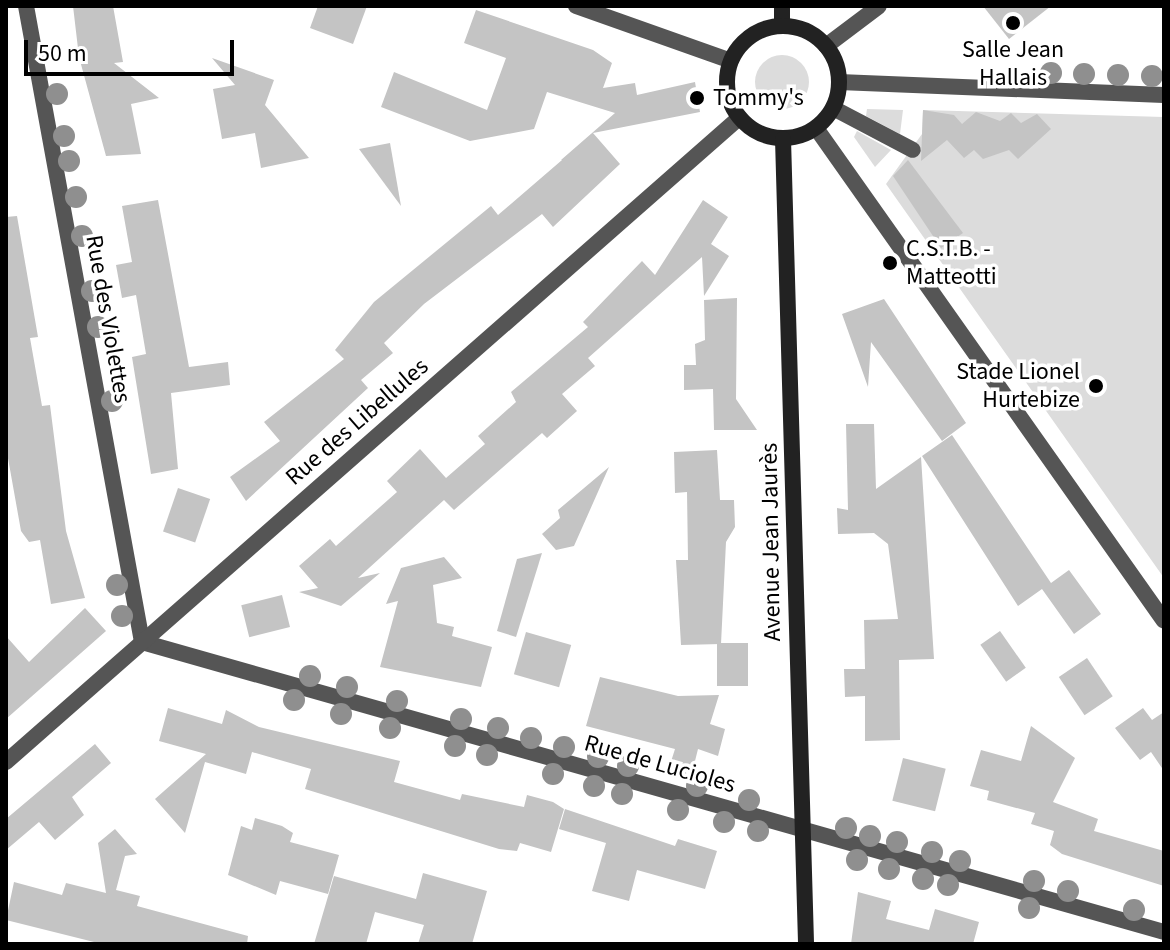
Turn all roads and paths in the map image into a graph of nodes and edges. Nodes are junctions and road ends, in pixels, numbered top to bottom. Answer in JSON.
{"nodes":[{"id":1,"x":26,"y":6,"type":"edge"},
{"id":2,"x":576,"y":6,"type":"edge"},
{"id":3,"x":782,"y":6,"type":"edge"},
{"id":4,"x":879,"y":6,"type":"edge"},
{"id":5,"x":782,"y":26,"type":"junction"},
{"id":6,"x":826,"y":46,"type":"junction"},
{"id":7,"x":731,"y":61,"type":"junction"},
{"id":8,"x":839,"y":82,"type":"junction"},
{"id":9,"x":1164,"y":95,"type":"edge"},
{"id":10,"x":833,"y":108,"type":"junction"},
{"id":11,"x":739,"y":118,"type":"junction"},
{"id":12,"x":816,"y":128,"type":"junction"},
{"id":13,"x":783,"y":139,"type":"junction"},
{"id":14,"x":913,"y":150,"type":"dead end"},
{"id":15,"x":1164,"y":621,"type":"edge"},
{"id":16,"x":142,"y":642,"type":"junction"},
{"id":17,"x":6,"y":762,"type":"edge"},
{"id":18,"x":802,"y":829,"type":"junction"},
{"id":19,"x":1164,"y":932,"type":"edge"},
{"id":20,"x":806,"y":944,"type":"edge"}],
"edges":[{"from":1,"to":16,"type":"street","name":"Rue des Violettes"},
{"from":2,"to":7,"type":"street"},
{"from":3,"to":5,"type":"main road"},
{"from":4,"to":6,"type":"street"},
{"from":5,"to":6,"type":"main road"},
{"from":5,"to":7,"type":"main road"},
{"from":6,"to":8,"type":"main road"},
{"from":7,"to":11,"type":"main road"},
{"from":8,"to":9,"type":"street"},
{"from":8,"to":10,"type":"main road"},
{"from":10,"to":12,"type":"main road"},
{"from":10,"to":14,"type":"street"},
{"from":11,"to":13,"type":"main road"},
{"from":11,"to":16,"type":"street","name":"Rue des Libellules"},
{"from":12,"to":13,"type":"main road"},
{"from":12,"to":15,"type":"street"},
{"from":13,"to":18,"type":"main road","name":"Avenue Jean Jaurès"},
{"from":16,"to":17,"type":"street","name":"Rue des Libellules"},
{"from":16,"to":18,"type":"street","name":"Rue de Lucioles"},
{"from":18,"to":19,"type":"street","name":"Rue de Lucioles"},
{"from":18,"to":20,"type":"main road","name":"Avenue Jean Jaurès"}]}
